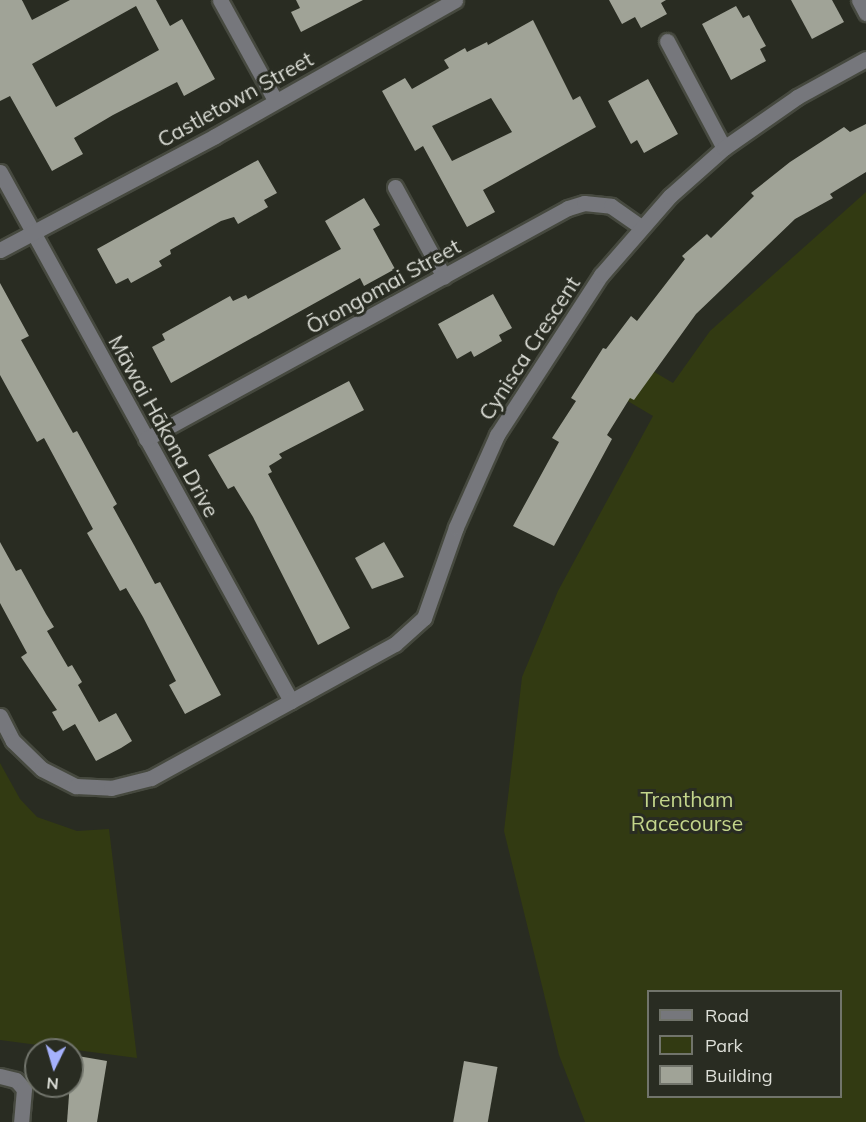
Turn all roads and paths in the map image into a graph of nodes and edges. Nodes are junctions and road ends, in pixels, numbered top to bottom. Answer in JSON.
{"nodes":[{"id":1,"x":220,"y":0,"type":"edge"},
{"id":2,"x":455,"y":0,"type":"edge"},
{"id":3,"x":859,"y":0,"type":"edge"},
{"id":4,"x":866,"y":13,"type":"edge"},
{"id":5,"x":667,"y":41,"type":"dead end"},
{"id":6,"x":866,"y":59,"type":"edge"},
{"id":7,"x":274,"y":100,"type":"junction"},
{"id":8,"x":724,"y":148,"type":"junction"},
{"id":9,"x":0,"y":172,"type":"edge"},
{"id":10,"x":395,"y":187,"type":"dead end"},
{"id":11,"x":641,"y":227,"type":"junction"},
{"id":12,"x":33,"y":231,"type":"junction"},
{"id":13,"x":0,"y":250,"type":"edge"},
{"id":14,"x":444,"y":277,"type":"junction"},
{"id":15,"x":146,"y":439,"type":"junction"},
{"id":16,"x":291,"y":701,"type":"junction"},
{"id":17,"x":0,"y":716,"type":"edge"},
{"id":18,"x":0,"y":1076,"type":"edge"},
{"id":19,"x":21,"y":1122,"type":"edge"}],
"edges":[{"from":1,"to":7,"type":"street"},
{"from":2,"to":7,"type":"street","name":"Castletown Street"},
{"from":3,"to":4,"type":"street"},
{"from":5,"to":8,"type":"street"},
{"from":6,"to":8,"type":"street","name":"Cynisca Crescent"},
{"from":7,"to":12,"type":"street","name":"Castletown Street"},
{"from":8,"to":11,"type":"street","name":"Cynisca Crescent"},
{"from":9,"to":12,"type":"street","name":"Māwai Hākona Drive"},
{"from":10,"to":14,"type":"street"},
{"from":11,"to":14,"type":"street","name":"Ōrongomai Street"},
{"from":11,"to":16,"type":"street","name":"Cynisca Crescent"},
{"from":12,"to":13,"type":"street","name":"Castletown Street"},
{"from":12,"to":15,"type":"street","name":"Māwai Hākona Drive"},
{"from":14,"to":15,"type":"street","name":"Ōrongomai Street"},
{"from":15,"to":16,"type":"street","name":"Māwai Hākona Drive"},
{"from":16,"to":17,"type":"street","name":"Cynisca Crescent"},
{"from":18,"to":19,"type":"street"}]}
